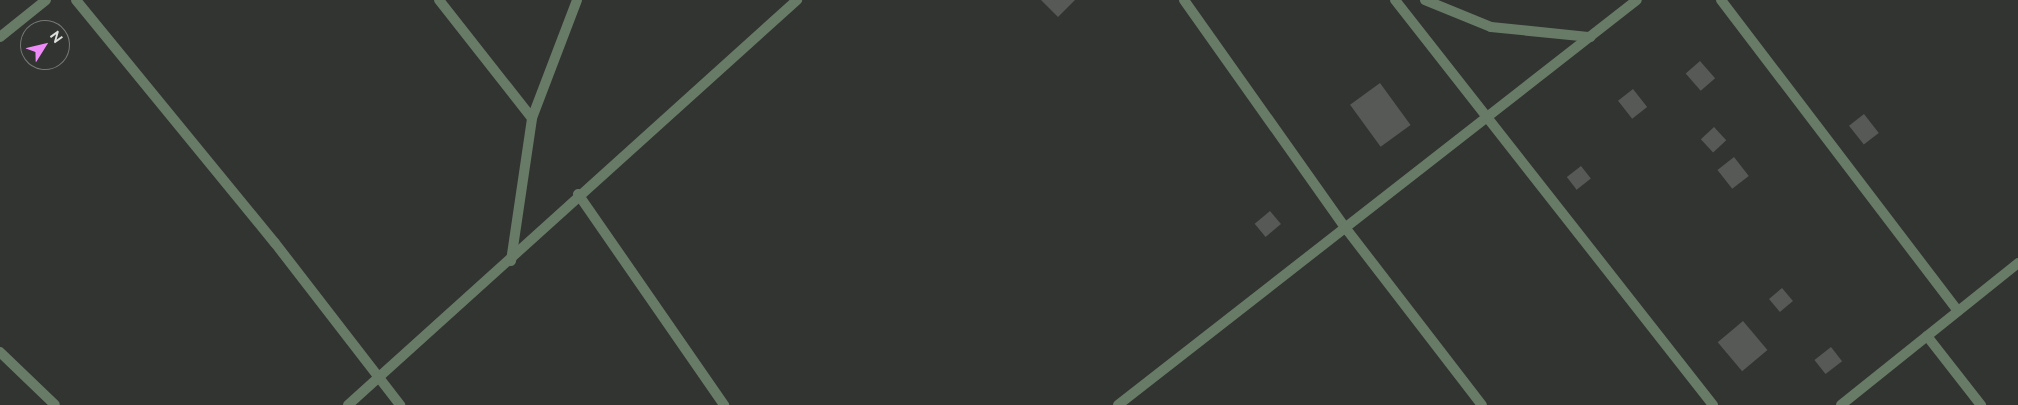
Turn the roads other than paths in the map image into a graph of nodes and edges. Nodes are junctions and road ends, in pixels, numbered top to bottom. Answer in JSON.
{"nodes":[{"id":1,"x":46,"y":0,"type":"edge"},
{"id":2,"x":76,"y":0,"type":"edge"},
{"id":3,"x":439,"y":0,"type":"edge"},
{"id":4,"x":577,"y":0,"type":"edge"},
{"id":5,"x":797,"y":0,"type":"edge"},
{"id":6,"x":1184,"y":0,"type":"edge"},
{"id":7,"x":1396,"y":0,"type":"edge"},
{"id":8,"x":1425,"y":0,"type":"edge"},
{"id":9,"x":1638,"y":0,"type":"edge"},
{"id":10,"x":1721,"y":0,"type":"edge"},
{"id":11,"x":0,"y":37,"type":"edge"},
{"id":12,"x":1590,"y":37,"type":"junction"},
{"id":13,"x":1487,"y":117,"type":"junction"},
{"id":14,"x":532,"y":118,"type":"junction"},
{"id":15,"x":578,"y":194,"type":"junction"},
{"id":16,"x":1344,"y":226,"type":"junction"},
{"id":17,"x":511,"y":261,"type":"junction"},
{"id":18,"x":2018,"y":263,"type":"edge"},
{"id":19,"x":1958,"y":311,"type":"junction"},
{"id":20,"x":1927,"y":336,"type":"junction"},
{"id":21,"x":0,"y":352,"type":"edge"},
{"id":22,"x":379,"y":377,"type":"junction"},
{"id":23,"x":55,"y":405,"type":"edge"},
{"id":24,"x":348,"y":405,"type":"edge"},
{"id":25,"x":400,"y":405,"type":"edge"},
{"id":26,"x":724,"y":405,"type":"edge"},
{"id":27,"x":1118,"y":405,"type":"edge"},
{"id":28,"x":1482,"y":405,"type":"edge"},
{"id":29,"x":1713,"y":405,"type":"edge"},
{"id":30,"x":1841,"y":405,"type":"edge"},
{"id":31,"x":1981,"y":405,"type":"edge"}],
"edges":[{"from":1,"to":11,"type":"street"},
{"from":2,"to":22,"type":"street"},
{"from":3,"to":14,"type":"street"},
{"from":4,"to":14,"type":"street"},
{"from":5,"to":15,"type":"street"},
{"from":6,"to":16,"type":"street"},
{"from":7,"to":13,"type":"street"},
{"from":8,"to":12,"type":"street"},
{"from":9,"to":12,"type":"street"},
{"from":10,"to":19,"type":"street"},
{"from":12,"to":13,"type":"street"},
{"from":13,"to":16,"type":"street"},
{"from":13,"to":29,"type":"street"},
{"from":14,"to":17,"type":"street"},
{"from":15,"to":17,"type":"street"},
{"from":15,"to":26,"type":"street"},
{"from":16,"to":27,"type":"street"},
{"from":16,"to":28,"type":"street"},
{"from":17,"to":22,"type":"street"},
{"from":18,"to":19,"type":"street"},
{"from":19,"to":20,"type":"street"},
{"from":20,"to":30,"type":"street"},
{"from":20,"to":31,"type":"street"},
{"from":21,"to":23,"type":"street"},
{"from":22,"to":24,"type":"street"},
{"from":22,"to":25,"type":"street"}]}
